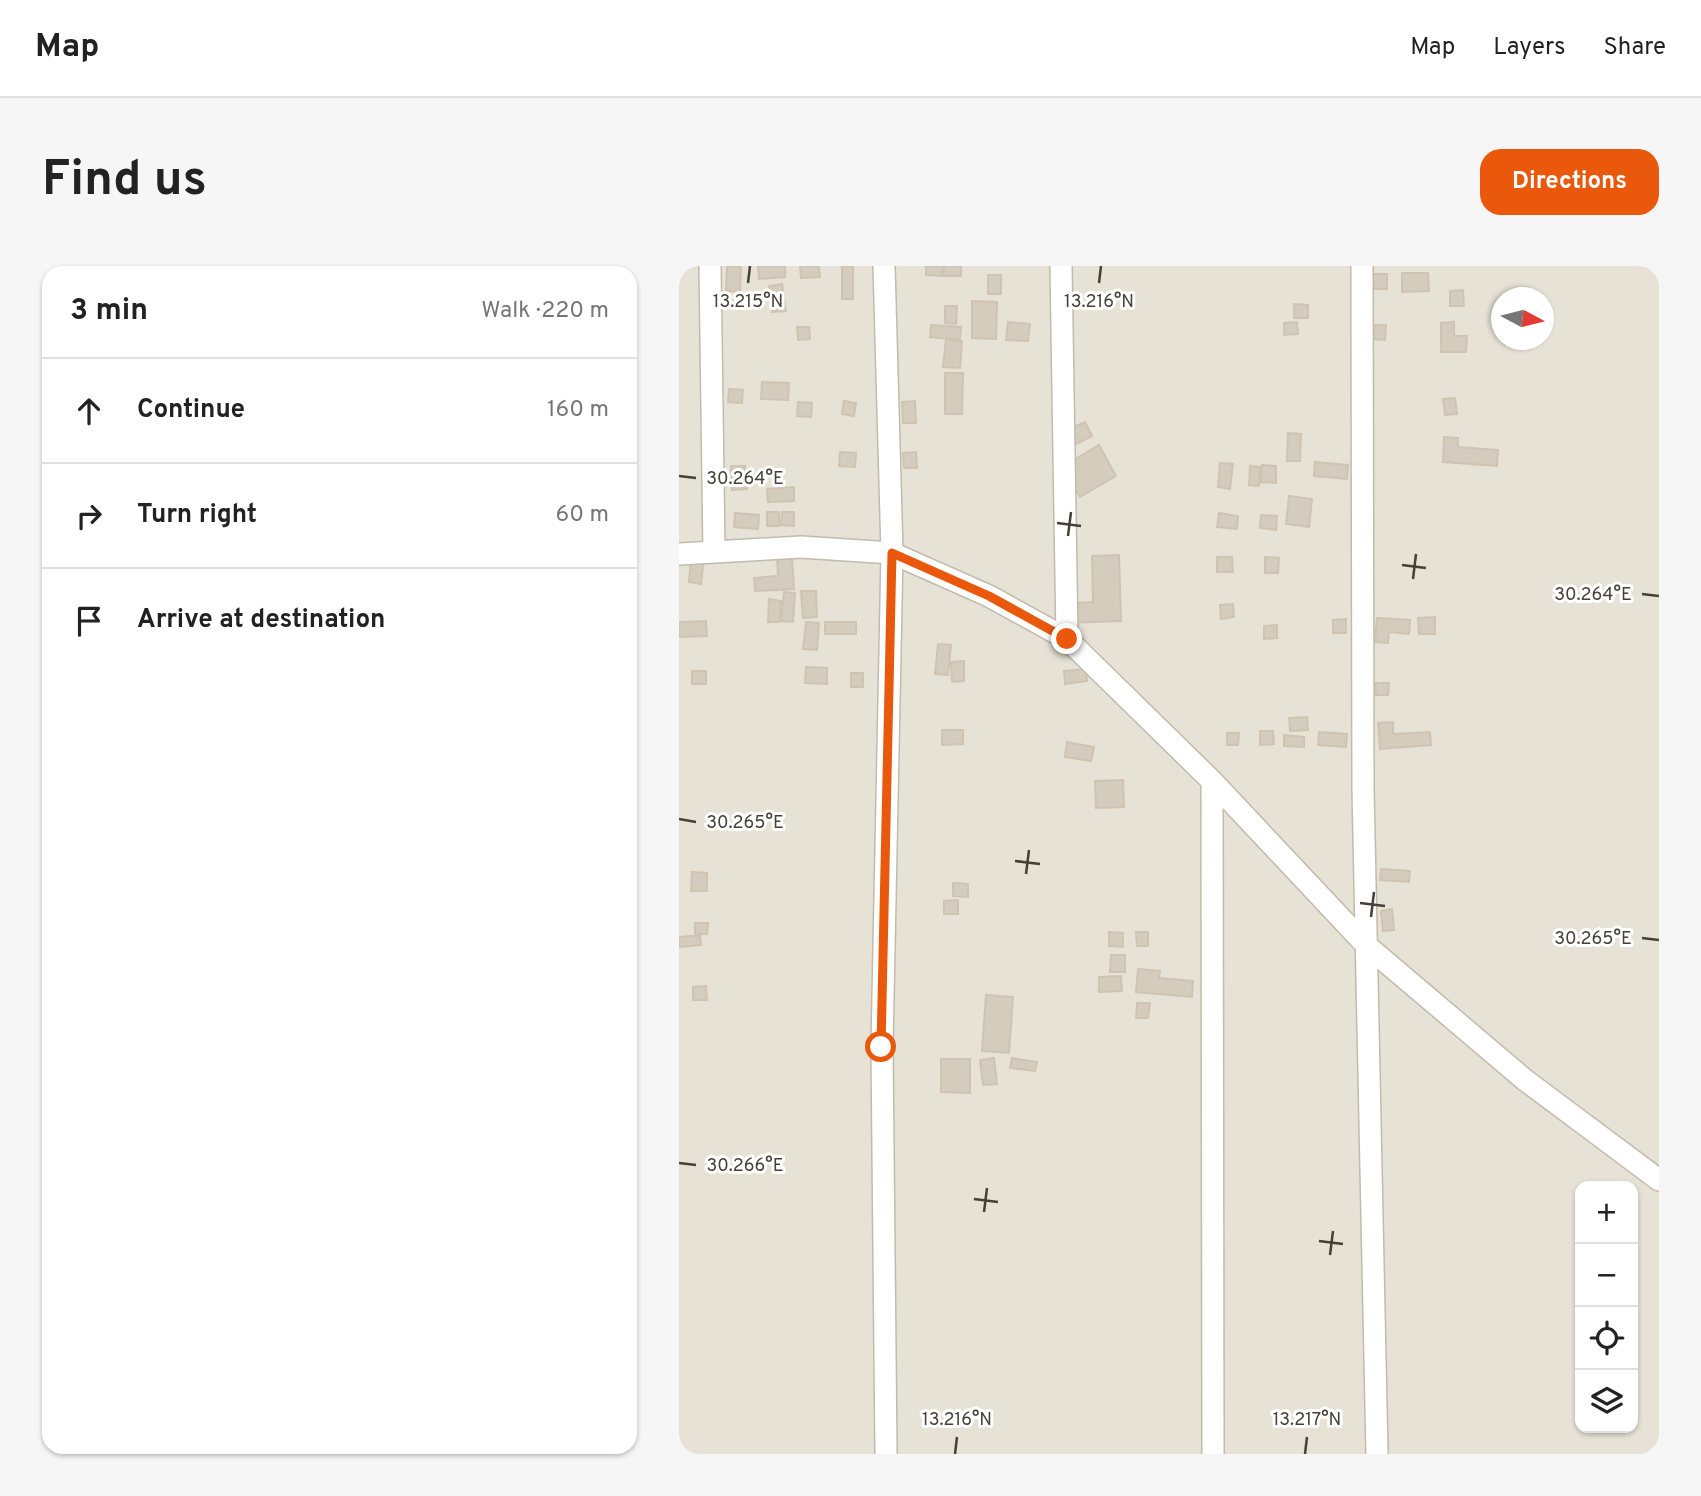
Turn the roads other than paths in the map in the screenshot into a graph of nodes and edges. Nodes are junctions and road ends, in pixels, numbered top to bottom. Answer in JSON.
{"nodes":[{"id":1,"x":710,"y":266,"type":"edge"},
{"id":2,"x":884,"y":266,"type":"edge"},
{"id":3,"x":1061,"y":266,"type":"edge"},
{"id":4,"x":1362,"y":266,"type":"edge"},
{"id":5,"x":714,"y":551,"type":"junction"},
{"id":6,"x":892,"y":553,"type":"junction"},
{"id":7,"x":679,"y":554,"type":"edge"},
{"id":8,"x":1067,"y":639,"type":"junction"},
{"id":9,"x":1212,"y":781,"type":"junction"},
{"id":10,"x":1367,"y":946,"type":"junction"},
{"id":11,"x":1659,"y":1180,"type":"edge"},
{"id":12,"x":886,"y":1454,"type":"edge"},
{"id":13,"x":1213,"y":1454,"type":"edge"},
{"id":14,"x":1377,"y":1454,"type":"edge"}],
"edges":[{"from":1,"to":5,"type":"street"},
{"from":2,"to":6,"type":"street"},
{"from":3,"to":8,"type":"street"},
{"from":4,"to":10,"type":"street"},
{"from":5,"to":6,"type":"street"},
{"from":5,"to":7,"type":"street"},
{"from":6,"to":8,"type":"street"},
{"from":6,"to":12,"type":"street"},
{"from":8,"to":9,"type":"street"},
{"from":9,"to":10,"type":"street"},
{"from":9,"to":13,"type":"street"},
{"from":10,"to":11,"type":"street"},
{"from":10,"to":14,"type":"street"}]}
